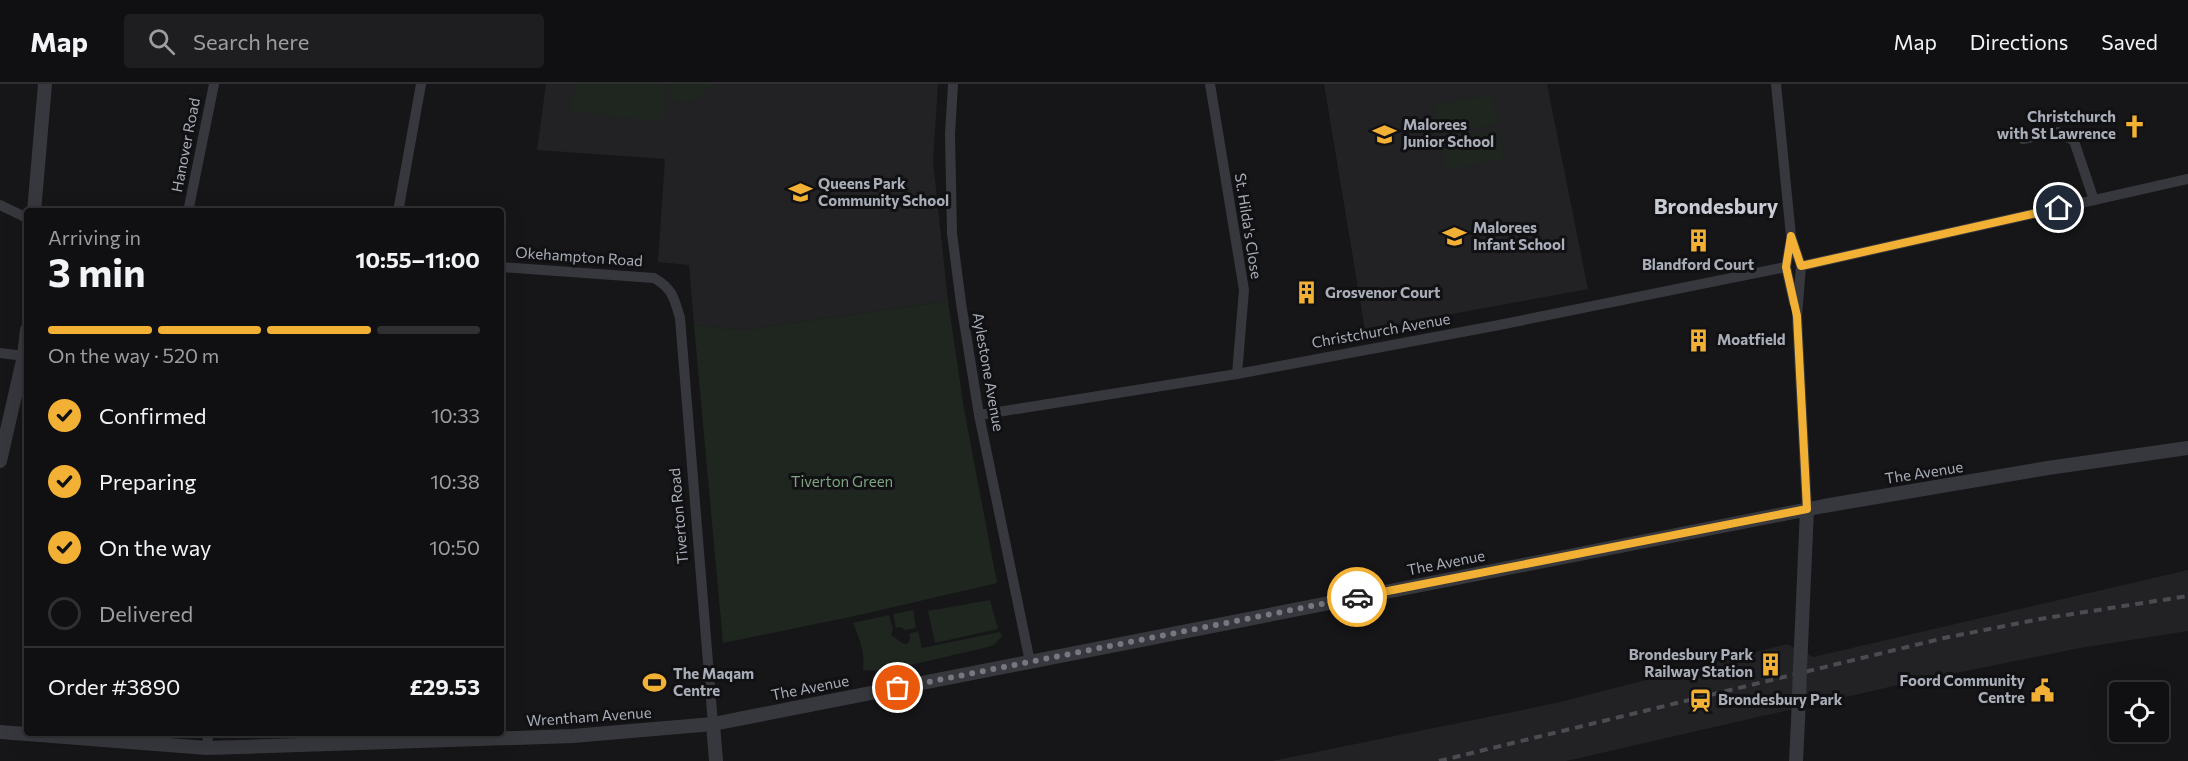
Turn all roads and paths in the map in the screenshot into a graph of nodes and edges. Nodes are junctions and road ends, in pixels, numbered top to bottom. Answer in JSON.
{"nodes":[{"id":1,"x":45,"y":84,"type":"edge"},
{"id":2,"x":214,"y":84,"type":"edge"},
{"id":3,"x":421,"y":84,"type":"edge"},
{"id":4,"x":953,"y":84,"type":"edge"},
{"id":5,"x":1210,"y":84,"type":"edge"},
{"id":6,"x":1776,"y":84,"type":"edge"},
{"id":7,"x":2023,"y":139,"type":"dead end"},
{"id":8,"x":2188,"y":179,"type":"edge"},
{"id":9,"x":2094,"y":200,"type":"junction"},
{"id":10,"x":0,"y":205,"type":"edge"},
{"id":11,"x":34,"y":208,"type":"edge"},
{"id":12,"x":189,"y":208,"type":"edge"},
{"id":13,"x":399,"y":208,"type":"edge"},
{"id":14,"x":24,"y":217,"type":"edge"},
{"id":15,"x":1791,"y":236,"type":"junction"},
{"id":16,"x":1801,"y":266,"type":"junction"},
{"id":17,"x":504,"y":267,"type":"edge"},
{"id":18,"x":1786,"y":267,"type":"junction"},
{"id":19,"x":654,"y":278,"type":"joint"},
{"id":20,"x":1797,"y":316,"type":"junction"},
{"id":21,"x":0,"y":353,"type":"edge"},
{"id":22,"x":24,"y":356,"type":"joint"},
{"id":23,"x":1237,"y":374,"type":"junction"},
{"id":24,"x":979,"y":415,"type":"junction"},
{"id":25,"x":2188,"y":448,"type":"edge"},
{"id":26,"x":0,"y":462,"type":"edge"},
{"id":27,"x":1807,"y":509,"type":"junction"},
{"id":28,"x":1030,"y":662,"type":"junction"},
{"id":29,"x":713,"y":724,"type":"junction"},
{"id":30,"x":0,"y":732,"type":"edge"},
{"id":31,"x":24,"y":734,"type":"edge"},
{"id":32,"x":52,"y":736,"type":"edge"},
{"id":33,"x":208,"y":736,"type":"edge"},
{"id":34,"x":422,"y":738,"type":"edge"},
{"id":35,"x":207,"y":748,"type":"junction"},
{"id":36,"x":716,"y":761,"type":"edge"},
{"id":37,"x":1796,"y":761,"type":"edge"}],
"edges":[{"from":1,"to":11,"type":"street"},
{"from":2,"to":12,"type":"street","name":"Hanover Road"},
{"from":3,"to":13,"type":"street"},
{"from":4,"to":24,"type":"street","name":"Aylestone Avenue"},
{"from":5,"to":23,"type":"street","name":"St. Hilda's Close"},
{"from":6,"to":15,"type":"street"},
{"from":7,"to":9,"type":"street"},
{"from":8,"to":9,"type":"street"},
{"from":9,"to":16,"type":"street"},
{"from":10,"to":14,"type":"street"},
{"from":15,"to":16,"type":"street"},
{"from":15,"to":18,"type":"street"},
{"from":16,"to":20,"type":"street"},
{"from":17,"to":19,"type":"street","name":"Okehampton Road"},
{"from":18,"to":20,"type":"street"},
{"from":18,"to":23,"type":"street","name":"Christchurch Avenue"},
{"from":19,"to":29,"type":"street","name":"Tiverton Road"},
{"from":20,"to":27,"type":"street"},
{"from":21,"to":22,"type":"street"},
{"from":22,"to":26,"type":"street"},
{"from":23,"to":24,"type":"street","name":"Christchurch Avenue"},
{"from":24,"to":28,"type":"street","name":"Aylestone Avenue"},
{"from":25,"to":27,"type":"street","name":"The Avenue"},
{"from":27,"to":28,"type":"street","name":"The Avenue"},
{"from":27,"to":37,"type":"street","bridge":true},
{"from":28,"to":29,"type":"street","name":"The Avenue"},
{"from":29,"to":34,"type":"street","name":"Wrentham Avenue"},
{"from":29,"to":36,"type":"street","name":"Tiverton Road"},
{"from":30,"to":31,"type":"street","name":"Wrentham Avenue"},
{"from":32,"to":35,"type":"street","name":"Wrentham Avenue"},
{"from":33,"to":35,"type":"street"},
{"from":34,"to":35,"type":"street","name":"Wrentham Avenue"}]}
